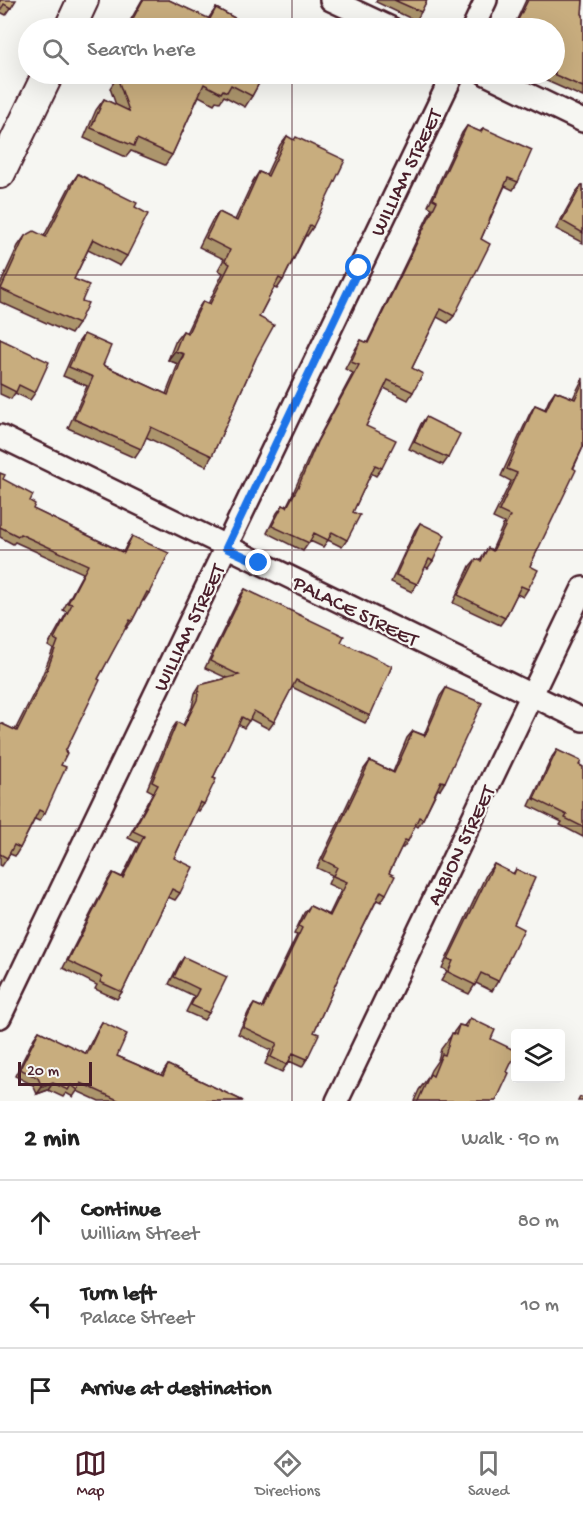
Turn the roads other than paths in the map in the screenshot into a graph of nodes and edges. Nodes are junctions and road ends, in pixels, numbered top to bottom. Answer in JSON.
{"nodes":[{"id":1,"x":83,"y":0,"type":"edge"},
{"id":2,"x":331,"y":0,"type":"edge"},
{"id":3,"x":486,"y":0,"type":"edge"},
{"id":4,"x":75,"y":18,"type":"edge"},
{"id":5,"x":370,"y":18,"type":"edge"},
{"id":6,"x":478,"y":18,"type":"edge"},
{"id":7,"x":43,"y":84,"type":"edge"},
{"id":8,"x":448,"y":84,"type":"edge"},
{"id":9,"x":507,"y":84,"type":"edge"},
{"id":10,"x":583,"y":121,"type":"edge"},
{"id":11,"x":0,"y":173,"type":"edge"},
{"id":12,"x":0,"y":436,"type":"edge"},
{"id":13,"x":226,"y":548,"type":"junction"},
{"id":14,"x":583,"y":588,"type":"edge"},
{"id":15,"x":532,"y":697,"type":"junction"},
{"id":16,"x":583,"y":720,"type":"edge"},
{"id":17,"x":0,"y":1017,"type":"edge"},
{"id":18,"x":337,"y":1101,"type":"edge"}],
"edges":[{"from":1,"to":4,"type":"main road"},
{"from":2,"to":5,"type":"street"},
{"from":3,"to":6,"type":"street"},
{"from":7,"to":11,"type":"main road"},
{"from":8,"to":13,"type":"street","name":"WILLIAM STREET"},
{"from":9,"to":10,"type":"street"},
{"from":12,"to":13,"type":"street","name":"PALACE STREET"},
{"from":13,"to":15,"type":"street","name":"PALACE STREET"},
{"from":13,"to":17,"type":"street","name":"WILLIAM STREET"},
{"from":14,"to":15,"type":"street","name":"ALBION STREET"},
{"from":15,"to":16,"type":"street","name":"PALACE STREET"},
{"from":15,"to":18,"type":"street","name":"ALBION STREET"}]}
